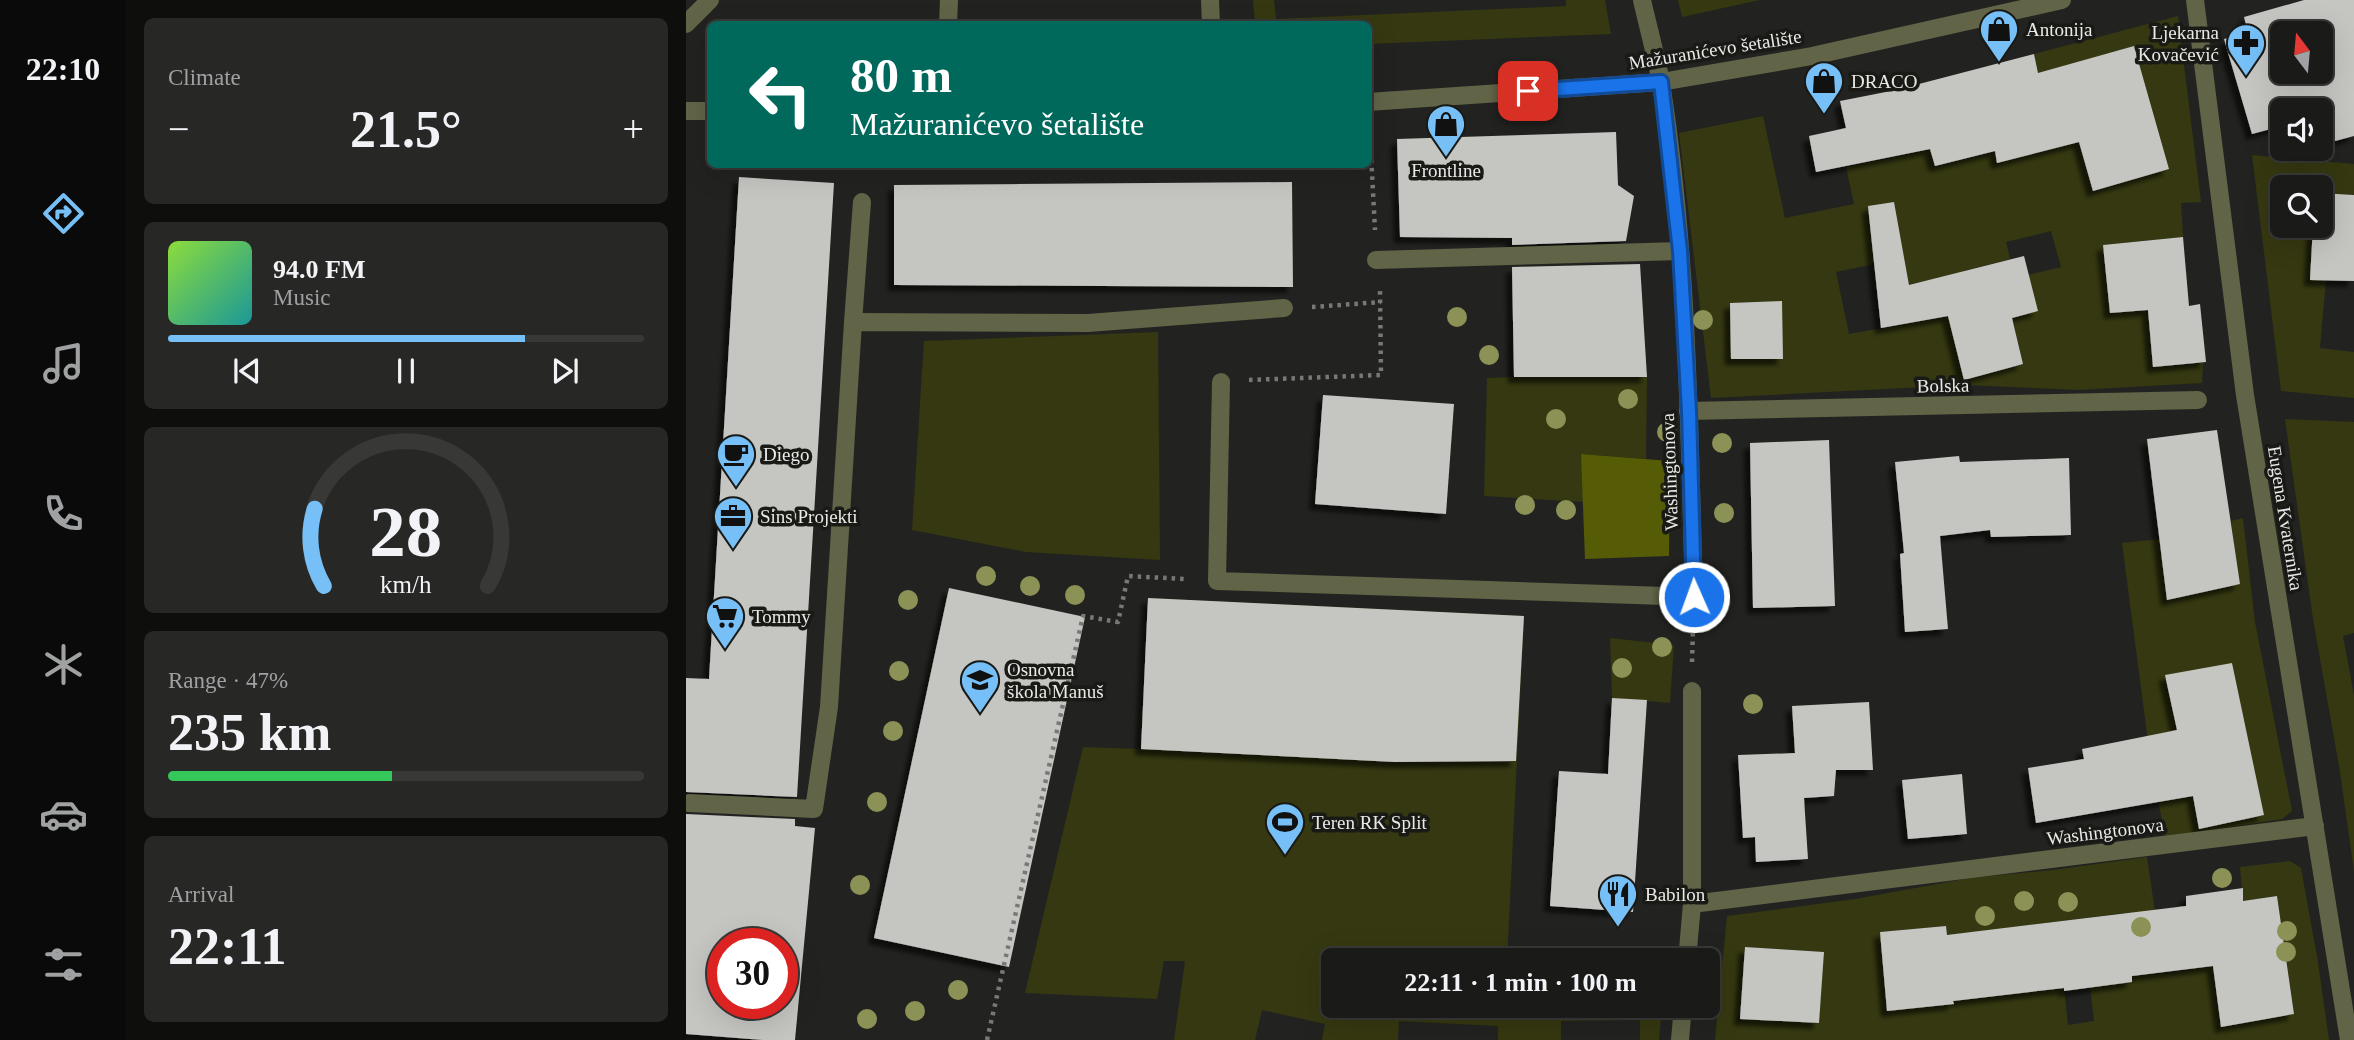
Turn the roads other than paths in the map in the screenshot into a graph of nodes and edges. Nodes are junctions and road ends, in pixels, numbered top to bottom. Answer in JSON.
{"nodes":[{"id":1,"x":710,"y":0,"type":"edge"},
{"id":2,"x":949,"y":0,"type":"edge"},
{"id":3,"x":1210,"y":0,"type":"edge"},
{"id":4,"x":1642,"y":0,"type":"edge"},
{"id":5,"x":2195,"y":0,"type":"edge"},
{"id":6,"x":2053,"y":1,"type":"edge"},
{"id":7,"x":948,"y":21,"type":"edge"},
{"id":8,"x":1211,"y":21,"type":"edge"},
{"id":9,"x":686,"y":24,"type":"edge"},
{"id":10,"x":1661,"y":82,"type":"junction"},
{"id":11,"x":1372,"y":102,"type":"edge"},
{"id":12,"x":686,"y":111,"type":"edge"},
{"id":13,"x":707,"y":111,"type":"edge"},
{"id":14,"x":862,"y":202,"type":"dead end"},
{"id":15,"x":1680,"y":251,"type":"junction"},
{"id":16,"x":1376,"y":260,"type":"road end"},
{"id":17,"x":1284,"y":308,"type":"road end"},
{"id":18,"x":853,"y":322,"type":"junction"},
{"id":19,"x":1221,"y":382,"type":"road end"},
{"id":20,"x":2198,"y":400,"type":"dead end"},
{"id":21,"x":1689,"y":411,"type":"junction"},
{"id":22,"x":1692,"y":691,"type":"road end"},
{"id":23,"x":689,"y":803,"type":"dead end"},
{"id":24,"x":2315,"y":826,"type":"junction"},
{"id":25,"x":1692,"y":904,"type":"junction"},
{"id":26,"x":1688,"y":948,"type":"edge"},
{"id":27,"x":1682,"y":1018,"type":"edge"},
{"id":28,"x":1681,"y":1040,"type":"edge"},
{"id":29,"x":2349,"y":1040,"type":"edge"}],
"edges":[{"from":1,"to":9,"type":"street"},
{"from":2,"to":7,"type":"street"},
{"from":3,"to":8,"type":"street"},
{"from":4,"to":10,"type":"street","name":"Washingtonova"},
{"from":5,"to":24,"type":"street","name":"Eugena Kvaternika"},
{"from":6,"to":10,"type":"street","name":"Mažuranićevo šetalište"},
{"from":10,"to":11,"type":"street","name":"Mažuranićevo šetalište"},
{"from":10,"to":15,"type":"street","name":"Washingtonova"},
{"from":12,"to":13,"type":"street"},
{"from":14,"to":18,"type":"street"},
{"from":15,"to":16,"type":"street"},
{"from":15,"to":21,"type":"street","name":"Washingtonova"},
{"from":17,"to":18,"type":"street"},
{"from":18,"to":23,"type":"street"},
{"from":19,"to":21,"type":"street","name":"Washingtonova"},
{"from":20,"to":21,"type":"street","name":"Bolska"},
{"from":22,"to":25,"type":"street"},
{"from":24,"to":25,"type":"street","name":"Washingtonova"},
{"from":24,"to":29,"type":"street","name":"Eugena Kvaternika"},
{"from":25,"to":26,"type":"street"},
{"from":27,"to":28,"type":"street"}]}
